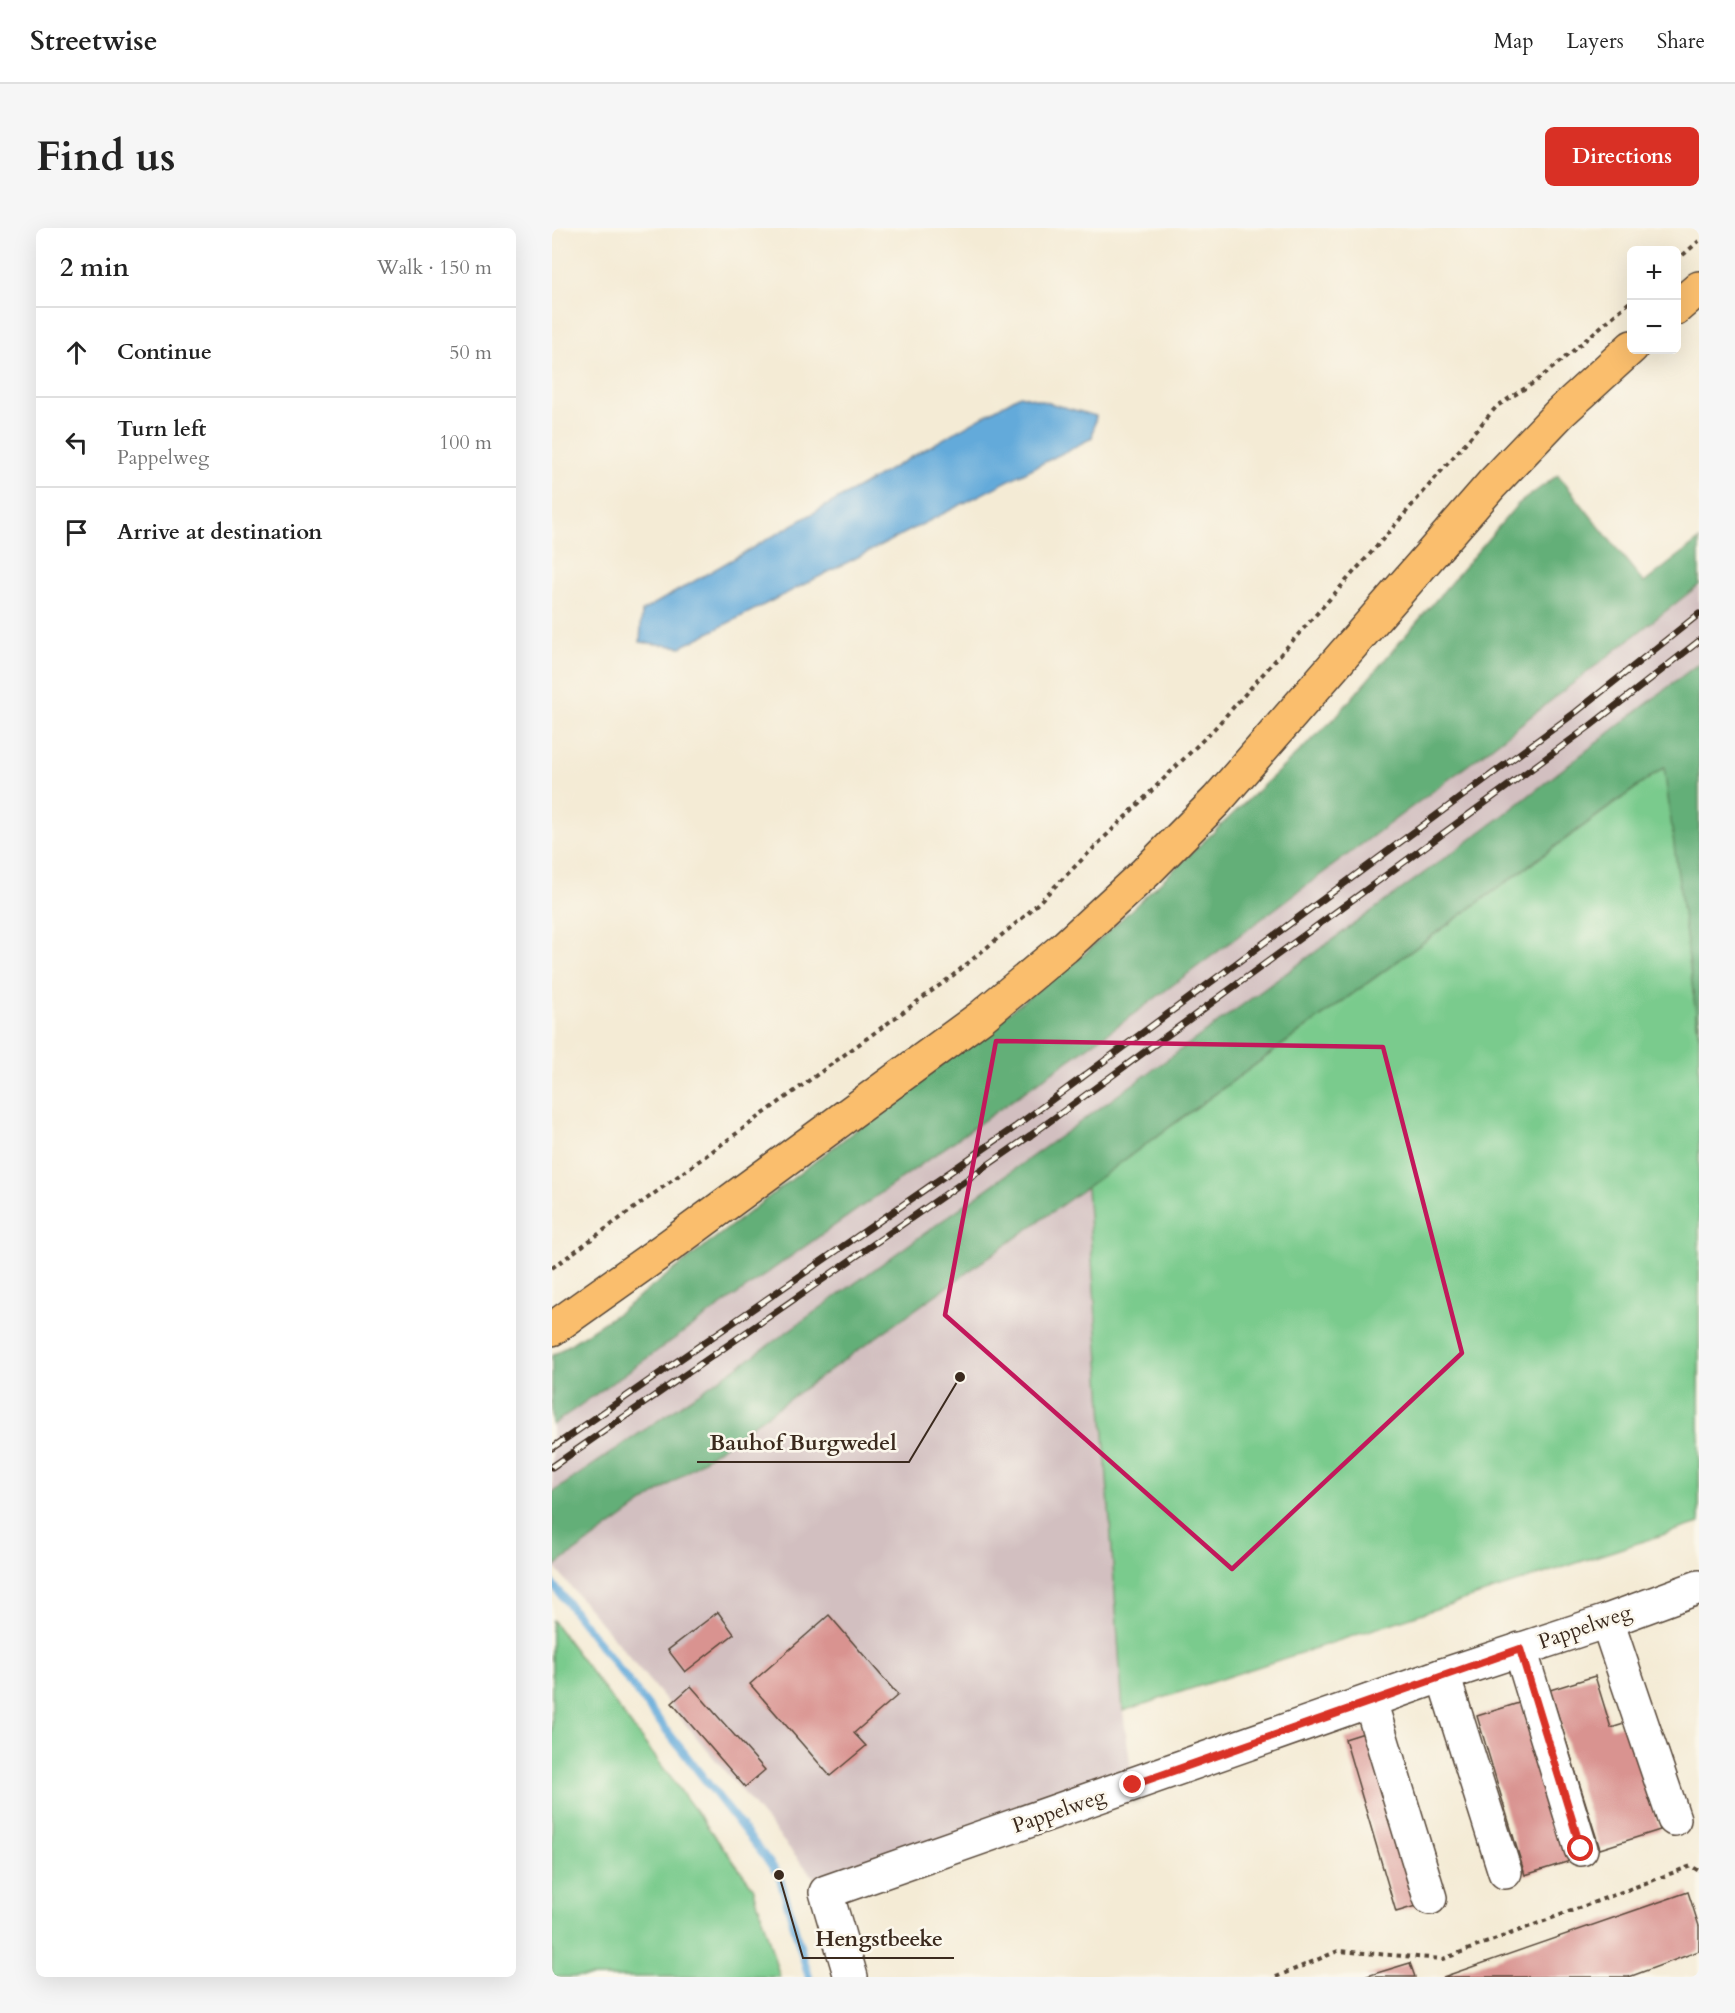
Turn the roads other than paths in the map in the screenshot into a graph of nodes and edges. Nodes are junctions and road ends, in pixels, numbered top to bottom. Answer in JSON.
{"nodes":[{"id":1,"x":1699,"y":288,"type":"edge"},
{"id":2,"x":1681,"y":304,"type":"edge"},
{"id":3,"x":1627,"y":352,"type":"edge"},
{"id":4,"x":552,"y":1329,"type":"edge"},
{"id":5,"x":1699,"y":1587,"type":"edge"},
{"id":6,"x":1607,"y":1621,"type":"junction"},
{"id":7,"x":1520,"y":1649,"type":"junction"},
{"id":8,"x":1443,"y":1675,"type":"junction"},
{"id":9,"x":1370,"y":1701,"type":"junction"},
{"id":10,"x":1674,"y":1819,"type":"dead end"},
{"id":11,"x":1581,"y":1849,"type":"dead end"},
{"id":12,"x":1504,"y":1872,"type":"dead end"},
{"id":13,"x":1430,"y":1898,"type":"dead end"},
{"id":14,"x":851,"y":1977,"type":"edge"}],
"edges":[{"from":1,"to":2,"type":"main road"},
{"from":3,"to":4,"type":"main road"},
{"from":5,"to":6,"type":"street","name":"Pappelweg"},
{"from":6,"to":7,"type":"street","name":"Pappelweg"},
{"from":6,"to":10,"type":"street"},
{"from":7,"to":8,"type":"street","name":"Pappelweg"},
{"from":7,"to":11,"type":"street"},
{"from":8,"to":9,"type":"street","name":"Pappelweg"},
{"from":8,"to":12,"type":"street"},
{"from":9,"to":13,"type":"street"},
{"from":9,"to":14,"type":"street","name":"Pappelweg"}]}
